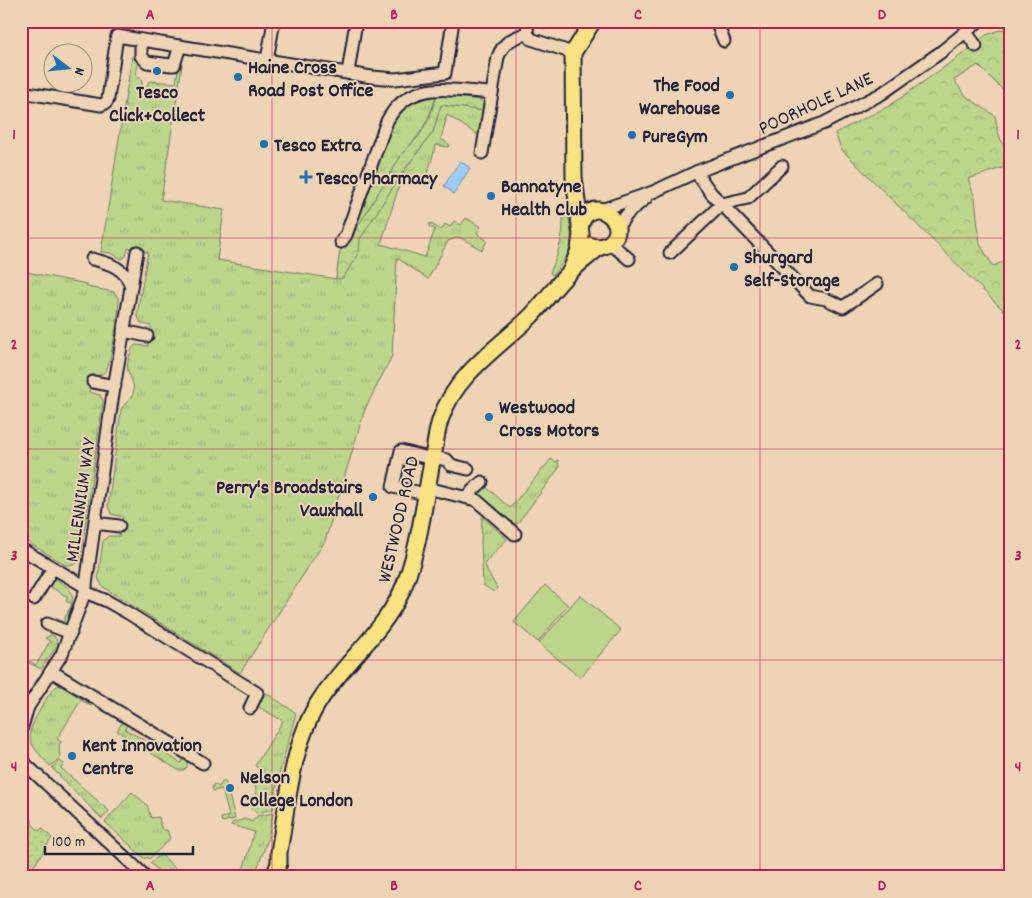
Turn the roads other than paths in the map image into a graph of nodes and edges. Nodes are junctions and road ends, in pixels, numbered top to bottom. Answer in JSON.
{"nodes":[{"id":1,"x":274,"y":21,"type":"edge"},
{"id":2,"x":356,"y":21,"type":"edge"},
{"id":3,"x":453,"y":21,"type":"edge"},
{"id":4,"x":593,"y":21,"type":"edge"},
{"id":5,"x":716,"y":21,"type":"edge"},
{"id":6,"x":979,"y":21,"type":"edge"},
{"id":7,"x":967,"y":26,"type":"edge"},
{"id":8,"x":527,"y":27,"type":"edge"},
{"id":9,"x":141,"y":40,"type":"junction"},
{"id":10,"x":724,"y":41,"type":"dead end"},
{"id":11,"x":180,"y":46,"type":"junction"},
{"id":12,"x":976,"y":46,"type":"dead end"},
{"id":13,"x":573,"y":53,"type":"junction"},
{"id":14,"x":267,"y":60,"type":"junction"},
{"id":15,"x":348,"y":73,"type":"junction"},
{"id":16,"x":21,"y":92,"type":"edge"},
{"id":17,"x":492,"y":93,"type":"junction"},
{"id":18,"x":482,"y":153,"type":"dead end"},
{"id":19,"x":782,"y":166,"type":"dead end"},
{"id":20,"x":696,"y":172,"type":"junction"},
{"id":21,"x":574,"y":177,"type":"junction"},
{"id":22,"x":653,"y":192,"type":"junction"},
{"id":23,"x":722,"y":204,"type":"junction"},
{"id":24,"x":598,"y":211,"type":"junction"},
{"id":25,"x":617,"y":227,"type":"junction"},
{"id":26,"x":580,"y":231,"type":"junction"},
{"id":27,"x":341,"y":242,"type":"dead end"},
{"id":28,"x":605,"y":245,"type":"junction"},
{"id":29,"x":137,"y":252,"type":"dead end"},
{"id":30,"x":670,"y":254,"type":"dead end"},
{"id":31,"x":92,"y":259,"type":"dead end"},
{"id":32,"x":629,"y":259,"type":"dead end"},
{"id":33,"x":570,"y":271,"type":"junction"},
{"id":34,"x":877,"y":284,"type":"dead end"},
{"id":35,"x":131,"y":287,"type":"junction"},
{"id":36,"x":123,"y":331,"type":"junction"},
{"id":37,"x":148,"y":336,"type":"dead end"},
{"id":38,"x":93,"y":382,"type":"dead end"},
{"id":39,"x":115,"y":386,"type":"junction"},
{"id":40,"x":432,"y":458,"type":"junction"},
{"id":41,"x":468,"y":469,"type":"dead end"},
{"id":42,"x":482,"y":482,"type":"dead end"},
{"id":43,"x":426,"y":491,"type":"junction"},
{"id":44,"x":469,"y":498,"type":"junction"},
{"id":45,"x":95,"y":523,"type":"junction"},
{"id":46,"x":118,"y":526,"type":"dead end"},
{"id":47,"x":515,"y":534,"type":"dead end"},
{"id":48,"x":21,"y":549,"type":"edge"},
{"id":49,"x":53,"y":568,"type":"junction"},
{"id":50,"x":86,"y":590,"type":"junction"},
{"id":51,"x":34,"y":599,"type":"dead end"},
{"id":52,"x":47,"y":624,"type":"dead end"},
{"id":53,"x":71,"y":633,"type":"junction"},
{"id":54,"x":51,"y":671,"type":"junction"},
{"id":55,"x":250,"y":708,"type":"dead end"},
{"id":56,"x":25,"y":709,"type":"edge"},
{"id":57,"x":21,"y":730,"type":"edge"},
{"id":58,"x":21,"y":748,"type":"edge"},
{"id":59,"x":23,"y":762,"type":"edge"},
{"id":60,"x":203,"y":764,"type":"dead end"},
{"id":61,"x":279,"y":852,"type":"junction"},
{"id":62,"x":146,"y":877,"type":"edge"},
{"id":63,"x":265,"y":877,"type":"edge"},
{"id":64,"x":274,"y":877,"type":"edge"}],
"edges":[{"from":1,"to":14,"type":"street"},
{"from":2,"to":15,"type":"street"},
{"from":3,"to":15,"type":"street"},
{"from":4,"to":13,"type":"main road"},
{"from":5,"to":10,"type":"street"},
{"from":6,"to":7,"type":"street","name":"POORHOLE LANE"},
{"from":7,"to":12,"type":"street"},
{"from":7,"to":20,"type":"street","name":"POORHOLE LANE"},
{"from":8,"to":13,"type":"street"},
{"from":8,"to":17,"type":"street"},
{"from":9,"to":11,"type":"street"},
{"from":9,"to":11,"type":"street"},
{"from":9,"to":16,"type":"street"},
{"from":11,"to":14,"type":"street"},
{"from":13,"to":21,"type":"main road","name":"WESTWOOD ROAD"},
{"from":14,"to":15,"type":"street"},
{"from":17,"to":18,"type":"street"},
{"from":17,"to":27,"type":"street"},
{"from":19,"to":23,"type":"street"},
{"from":20,"to":22,"type":"street","name":"POORHOLE LANE"},
{"from":20,"to":23,"type":"street"},
{"from":21,"to":24,"type":"main road"},
{"from":21,"to":26,"type":"main road","name":"WESTWOOD ROAD"},
{"from":22,"to":24,"type":"street","name":"POORHOLE LANE"},
{"from":22,"to":25,"type":"street","name":"POORHOLE LANE"},
{"from":23,"to":30,"type":"street"},
{"from":23,"to":34,"type":"street"},
{"from":24,"to":25,"type":"main road"},
{"from":24,"to":26,"type":"main road","name":"WESTWOOD ROAD"},
{"from":25,"to":28,"type":"main road","name":"WESTWOOD ROAD"},
{"from":26,"to":28,"type":"main road"},
{"from":26,"to":33,"type":"main road","name":"WESTWOOD ROAD"},
{"from":28,"to":32,"type":"street"},
{"from":28,"to":33,"type":"main road","name":"WESTWOOD ROAD"},
{"from":29,"to":35,"type":"street","name":"MILLENNIUM WAY"},
{"from":31,"to":35,"type":"street"},
{"from":33,"to":40,"type":"main road","name":"WESTWOOD ROAD"},
{"from":35,"to":36,"type":"street","name":"MILLENNIUM WAY"},
{"from":36,"to":37,"type":"street"},
{"from":36,"to":39,"type":"street","name":"MILLENNIUM WAY"},
{"from":38,"to":39,"type":"street"},
{"from":39,"to":45,"type":"street","name":"MILLENNIUM WAY"},
{"from":40,"to":41,"type":"street"},
{"from":40,"to":43,"type":"main road","name":"WESTWOOD ROAD"},
{"from":40,"to":43,"type":"street"},
{"from":42,"to":44,"type":"street"},
{"from":43,"to":44,"type":"street"},
{"from":43,"to":61,"type":"main road","name":"WESTWOOD ROAD"},
{"from":44,"to":47,"type":"street"},
{"from":45,"to":46,"type":"street"},
{"from":45,"to":50,"type":"street","name":"MILLENNIUM WAY"},
{"from":48,"to":49,"type":"street"},
{"from":49,"to":50,"type":"street"},
{"from":49,"to":51,"type":"street"},
{"from":50,"to":53,"type":"street","name":"MILLENNIUM WAY"},
{"from":50,"to":55,"type":"street"},
{"from":52,"to":53,"type":"street"},
{"from":53,"to":54,"type":"street","name":"MILLENNIUM WAY"},
{"from":54,"to":56,"type":"street","name":"MILLENNIUM WAY"},
{"from":54,"to":60,"type":"street"},
{"from":56,"to":57,"type":"street","name":"MILLENNIUM WAY"},
{"from":58,"to":59,"type":"street"},
{"from":59,"to":62,"type":"street"},
{"from":61,"to":63,"type":"main road"},
{"from":61,"to":64,"type":"main road","name":"WESTWOOD ROAD"}]}
